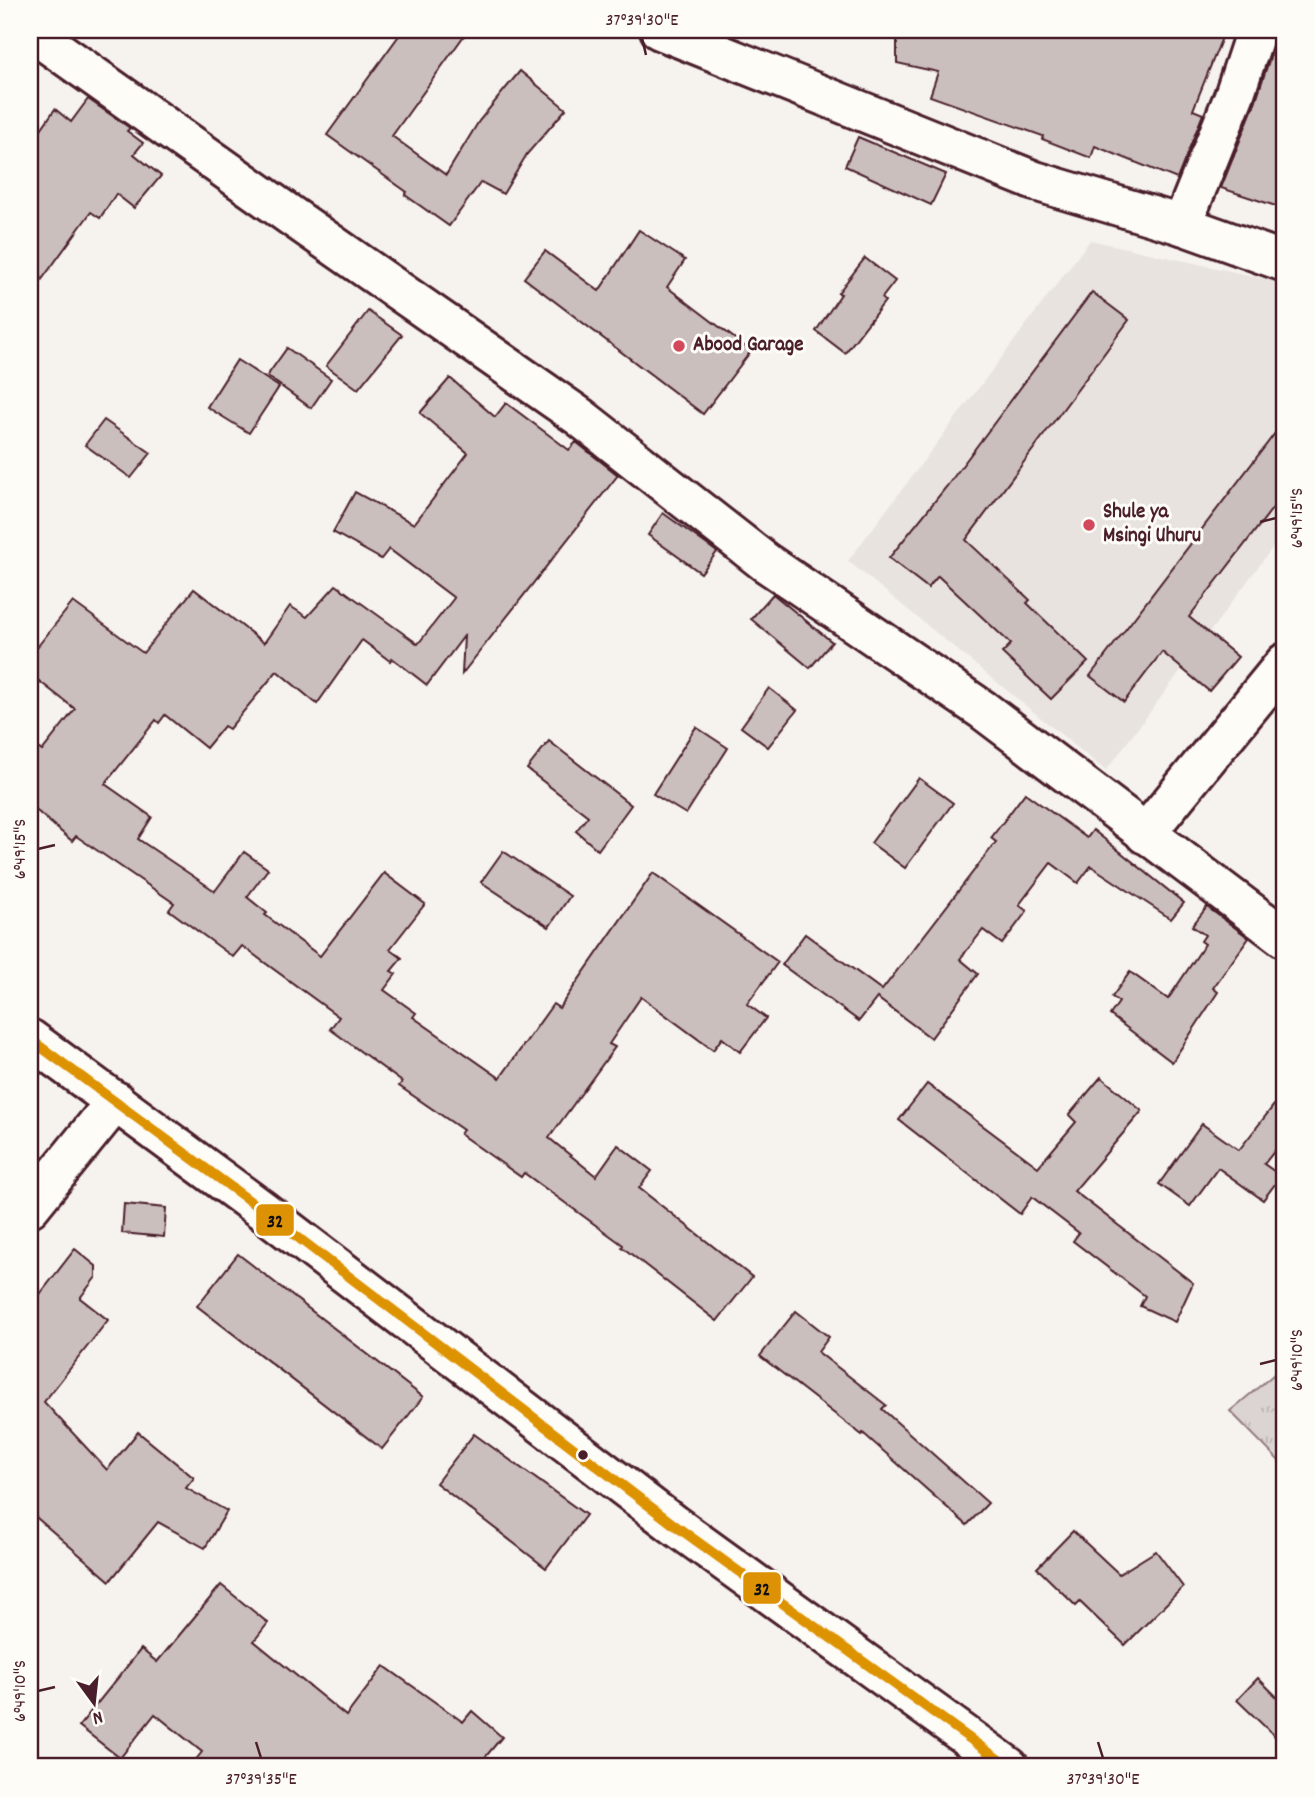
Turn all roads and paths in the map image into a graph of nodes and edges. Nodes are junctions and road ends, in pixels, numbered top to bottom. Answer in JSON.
{"nodes":[{"id":1,"x":660,"y":30,"type":"edge"},
{"id":2,"x":1256,"y":30,"type":"edge"},
{"id":3,"x":30,"y":31,"type":"edge"},
{"id":4,"x":703,"y":38,"type":"edge"},
{"id":5,"x":1182,"y":225,"type":"junction"},
{"id":6,"x":1285,"y":262,"type":"edge"},
{"id":7,"x":1285,"y":663,"type":"edge"},
{"id":8,"x":1145,"y":834,"type":"junction"},
{"id":9,"x":1285,"y":938,"type":"edge"},
{"id":10,"x":30,"y":1039,"type":"edge"},
{"id":11,"x":116,"y":1101,"type":"junction"},
{"id":12,"x":30,"y":1207,"type":"edge"},
{"id":13,"x":1009,"y":1767,"type":"edge"}],
"edges":[{"from":1,"to":4,"type":"street"},
{"from":2,"to":5,"type":"street"},
{"from":3,"to":8,"type":"street"},
{"from":4,"to":5,"type":"street"},
{"from":5,"to":6,"type":"street"},
{"from":7,"to":8,"type":"street"},
{"from":8,"to":9,"type":"street"},
{"from":10,"to":11,"type":"street"},
{"from":11,"to":12,"type":"street"},
{"from":11,"to":13,"type":"street"}]}
